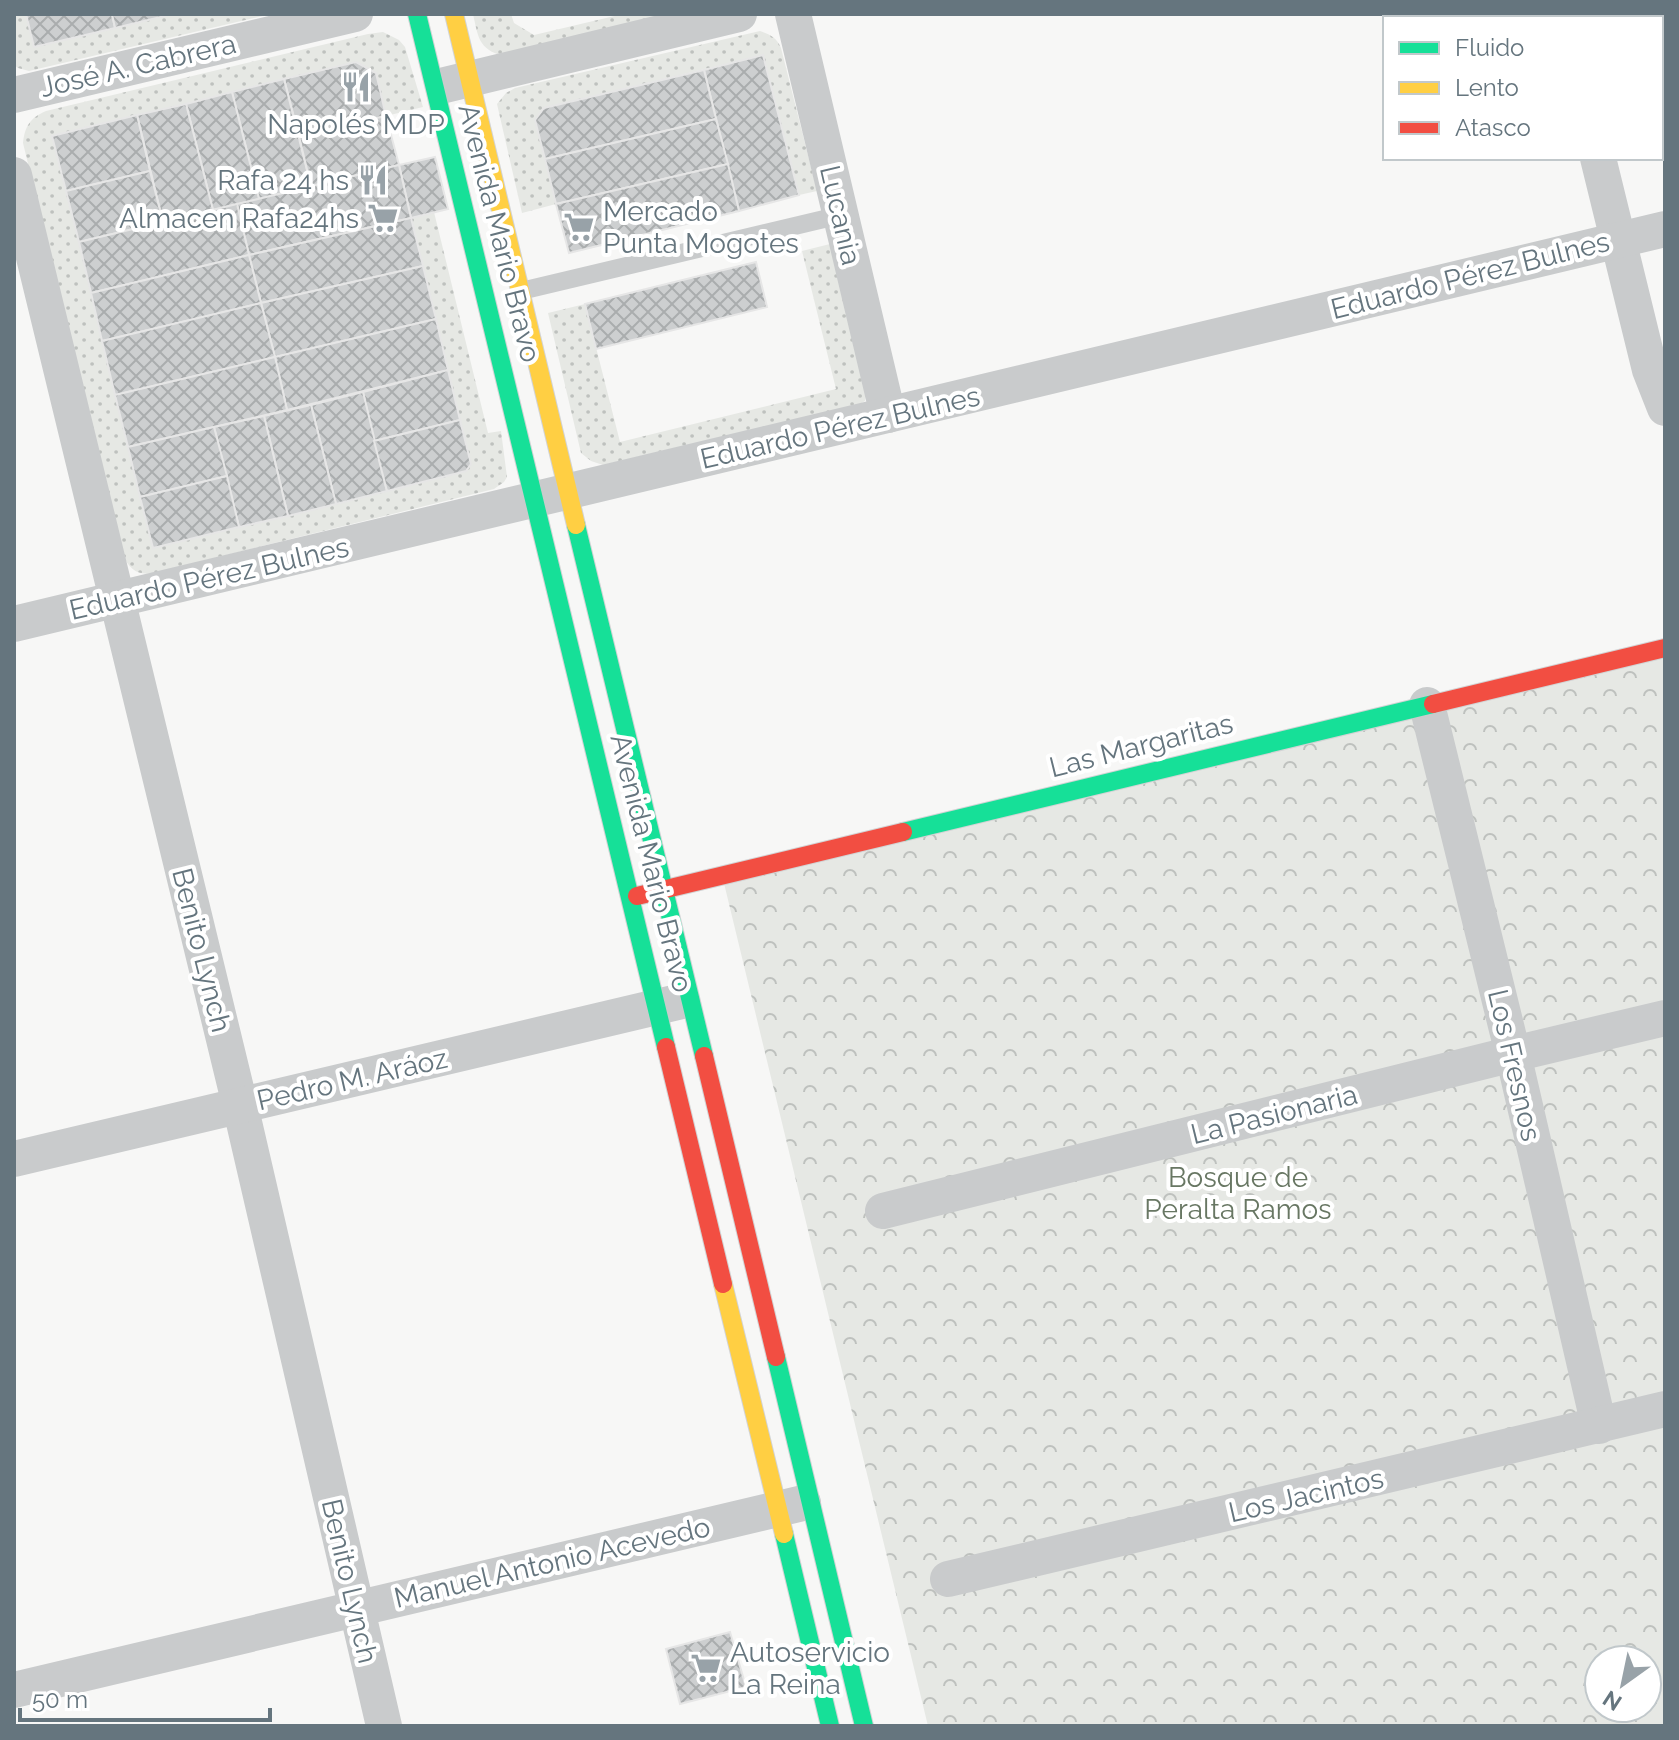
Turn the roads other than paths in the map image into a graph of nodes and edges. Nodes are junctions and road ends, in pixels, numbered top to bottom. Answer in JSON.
{"nodes":[{"id":1,"x":355,"y":14,"type":"edge"},
{"id":2,"x":417,"y":14,"type":"edge"},
{"id":3,"x":454,"y":14,"type":"edge"},
{"id":4,"x":739,"y":14,"type":"edge"},
{"id":5,"x":793,"y":14,"type":"edge"},
{"id":6,"x":470,"y":79,"type":"junction"},
{"id":7,"x":435,"y":87,"type":"junction"},
{"id":8,"x":14,"y":95,"type":"edge"},
{"id":9,"x":1598,"y":160,"type":"edge"},
{"id":10,"x":14,"y":175,"type":"edge"},
{"id":11,"x":841,"y":215,"type":"junction"},
{"id":12,"x":1665,"y":229,"type":"edge"},
{"id":13,"x":1618,"y":239,"type":"junction"},
{"id":14,"x":521,"y":291,"type":"junction"},
{"id":15,"x":1665,"y":408,"type":"edge"},
{"id":16,"x":888,"y":415,"type":"junction"},
{"id":17,"x":552,"y":495,"type":"junction"},
{"id":18,"x":116,"y":600,"type":"junction"},
{"id":19,"x":14,"y":624,"type":"edge"},
{"id":20,"x":1665,"y":648,"type":"edge"},
{"id":21,"x":1427,"y":705,"type":"junction"},
{"id":22,"x":663,"y":889,"type":"junction"},
{"id":23,"x":631,"y":897,"type":"junction"},
{"id":24,"x":673,"y":1003,"type":"junction"},
{"id":25,"x":1665,"y":1018,"type":"edge"},
{"id":26,"x":1513,"y":1054,"type":"junction"},
{"id":27,"x":240,"y":1105,"type":"junction"},
{"id":28,"x":14,"y":1159,"type":"edge"},
{"id":29,"x":883,"y":1211,"type":"dead end"},
{"id":30,"x":1665,"y":1409,"type":"edge"},
{"id":31,"x":1599,"y":1426,"type":"junction"},
{"id":32,"x":794,"y":1505,"type":"junction"},
{"id":33,"x":948,"y":1579,"type":"dead end"},
{"id":34,"x":356,"y":1609,"type":"junction"},
{"id":35,"x":14,"y":1690,"type":"edge"},
{"id":36,"x":384,"y":1726,"type":"edge"},
{"id":37,"x":830,"y":1726,"type":"edge"},
{"id":38,"x":864,"y":1726,"type":"edge"}],
"edges":[{"from":1,"to":8,"type":"street","name":"José A. Cabrera"},
{"from":2,"to":7,"type":"main road","name":"Avenida Mario Bravo"},
{"from":3,"to":6,"type":"main road","name":"Avenida Mario Bravo"},
{"from":4,"to":6,"type":"street"},
{"from":5,"to":11,"type":"street","name":"Lucania"},
{"from":6,"to":7,"type":"street"},
{"from":6,"to":14,"type":"main road","name":"Avenida Mario Bravo"},
{"from":7,"to":17,"type":"main road","name":"Avenida Mario Bravo"},
{"from":9,"to":13,"type":"street"},
{"from":10,"to":18,"type":"street","name":"Benito Lynch"},
{"from":11,"to":14,"type":"lane"},
{"from":11,"to":16,"type":"street","name":"Lucania"},
{"from":12,"to":13,"type":"street","name":"Eduardo Pérez Bulnes"},
{"from":13,"to":15,"type":"street"},
{"from":13,"to":16,"type":"street","name":"Eduardo Pérez Bulnes"},
{"from":14,"to":17,"type":"main road","name":"Avenida Mario Bravo"},
{"from":16,"to":17,"type":"street","name":"Eduardo Pérez Bulnes"},
{"from":17,"to":18,"type":"street","name":"Eduardo Pérez Bulnes"},
{"from":17,"to":22,"type":"main road","name":"Avenida Mario Bravo"},
{"from":17,"to":23,"type":"main road","name":"Avenida Mario Bravo"},
{"from":18,"to":19,"type":"street","name":"Eduardo Pérez Bulnes"},
{"from":18,"to":27,"type":"street","name":"Benito Lynch"},
{"from":20,"to":21,"type":"main road","name":"Las Margaritas"},
{"from":21,"to":22,"type":"main road","name":"Las Margaritas"},
{"from":21,"to":26,"type":"street","name":"Los Fresnos"},
{"from":22,"to":23,"type":"main road","name":"Las Margaritas"},
{"from":22,"to":24,"type":"main road","name":"Avenida Mario Bravo"},
{"from":23,"to":24,"type":"main road","name":"Avenida Mario Bravo"},
{"from":24,"to":27,"type":"street","name":"Pedro M. Aráoz"},
{"from":24,"to":32,"type":"main road","name":"Avenida Mario Bravo"},
{"from":24,"to":32,"type":"main road","name":"Avenida Mario Bravo"},
{"from":25,"to":26,"type":"street","name":"La Pasionaria"},
{"from":26,"to":29,"type":"street","name":"La Pasionaria"},
{"from":26,"to":31,"type":"street","name":"Los Fresnos"},
{"from":27,"to":28,"type":"street","name":"Pedro M. Aráoz"},
{"from":27,"to":34,"type":"street","name":"Benito Lynch"},
{"from":30,"to":31,"type":"street","name":"Los Jacintos"},
{"from":31,"to":33,"type":"street","name":"Los Jacintos"},
{"from":32,"to":34,"type":"street","name":"Manuel Antonio Acevedo"},
{"from":32,"to":37,"type":"main road","name":"Avenida Mario Bravo"},
{"from":32,"to":38,"type":"main road","name":"Avenida Mario Bravo"},
{"from":34,"to":35,"type":"street","name":"Manuel Antonio Acevedo"},
{"from":34,"to":36,"type":"street","name":"Benito Lynch"}]}
